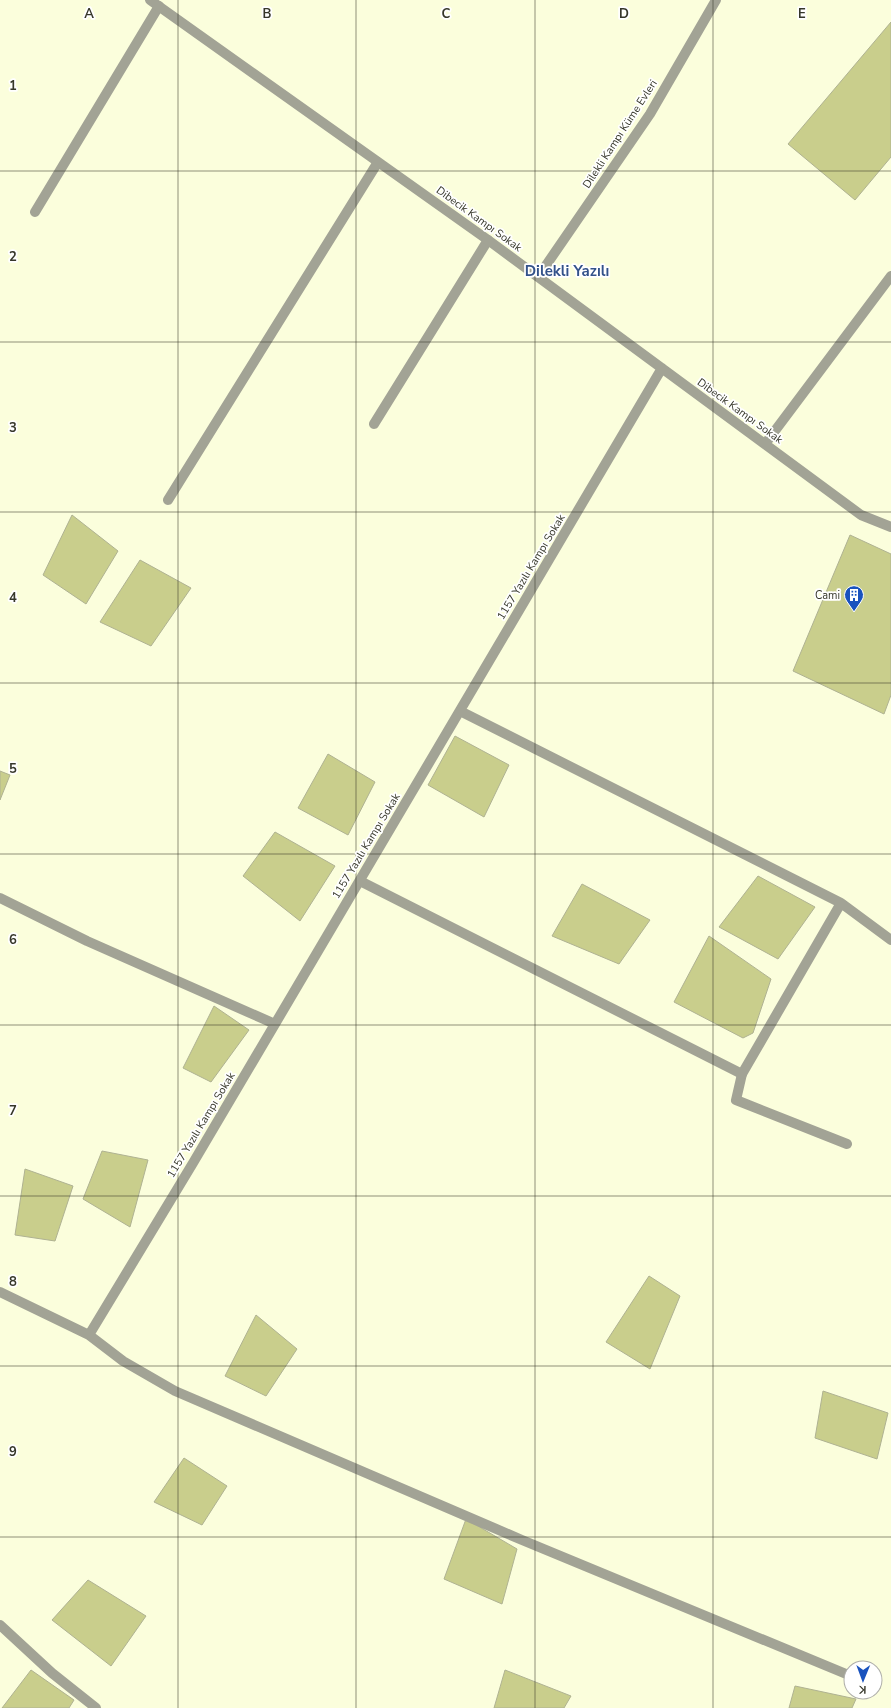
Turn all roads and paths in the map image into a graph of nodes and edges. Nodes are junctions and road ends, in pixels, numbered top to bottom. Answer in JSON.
{"nodes":[{"id":1,"x":716,"y":0,"type":"edge"},
{"id":2,"x":154,"y":3,"type":"edge"},
{"id":3,"x":378,"y":162,"type":"junction"},
{"id":4,"x":35,"y":212,"type":"dead end"},
{"id":5,"x":488,"y":240,"type":"junction"},
{"id":6,"x":891,"y":276,"type":"edge"},
{"id":7,"x":538,"y":277,"type":"junction"},
{"id":8,"x":662,"y":368,"type":"junction"},
{"id":9,"x":374,"y":424,"type":"dead end"},
{"id":10,"x":765,"y":444,"type":"junction"},
{"id":11,"x":168,"y":500,"type":"dead end"},
{"id":12,"x":891,"y":527,"type":"edge"},
{"id":13,"x":460,"y":711,"type":"junction"},
{"id":14,"x":360,"y":881,"type":"junction"},
{"id":15,"x":0,"y":898,"type":"edge"},
{"id":16,"x":841,"y":903,"type":"junction"},
{"id":17,"x":891,"y":940,"type":"edge"},
{"id":18,"x":275,"y":1024,"type":"junction"},
{"id":19,"x":742,"y":1074,"type":"junction"},
{"id":20,"x":847,"y":1144,"type":"dead end"},
{"id":21,"x":0,"y":1292,"type":"edge"},
{"id":22,"x":88,"y":1335,"type":"junction"},
{"id":23,"x":0,"y":1625,"type":"edge"},
{"id":24,"x":843,"y":1673,"type":"edge"},
{"id":25,"x":96,"y":1708,"type":"edge"}],
"edges":[{"from":1,"to":7,"type":"street","name":"Dilekli Kampı Küme Evleri"},
{"from":2,"to":3,"type":"street","name":"Dibecik Kampı Sokak"},
{"from":2,"to":4,"type":"street"},
{"from":3,"to":5,"type":"street","name":"Dibecik Kampı Sokak"},
{"from":3,"to":11,"type":"street"},
{"from":5,"to":7,"type":"street","name":"Dibecik Kampı Sokak"},
{"from":5,"to":9,"type":"street"},
{"from":6,"to":10,"type":"street"},
{"from":7,"to":8,"type":"street","name":"Dibecik Kampı Sokak"},
{"from":8,"to":10,"type":"street","name":"Dibecik Kampı Sokak"},
{"from":8,"to":13,"type":"street","name":"1157 Yazılı Kampı Sokak"},
{"from":10,"to":12,"type":"street","name":"Dibecik Kampı Sokak"},
{"from":13,"to":14,"type":"street","name":"1157 Yazılı Kampı Sokak"},
{"from":13,"to":16,"type":"street"},
{"from":14,"to":18,"type":"street","name":"1157 Yazılı Kampı Sokak"},
{"from":14,"to":19,"type":"street"},
{"from":15,"to":18,"type":"street"},
{"from":16,"to":17,"type":"street"},
{"from":16,"to":19,"type":"street"},
{"from":18,"to":22,"type":"street","name":"1157 Yazılı Kampı Sokak"},
{"from":19,"to":20,"type":"street"},
{"from":21,"to":22,"type":"street"},
{"from":22,"to":24,"type":"street"},
{"from":23,"to":25,"type":"street"}]}
